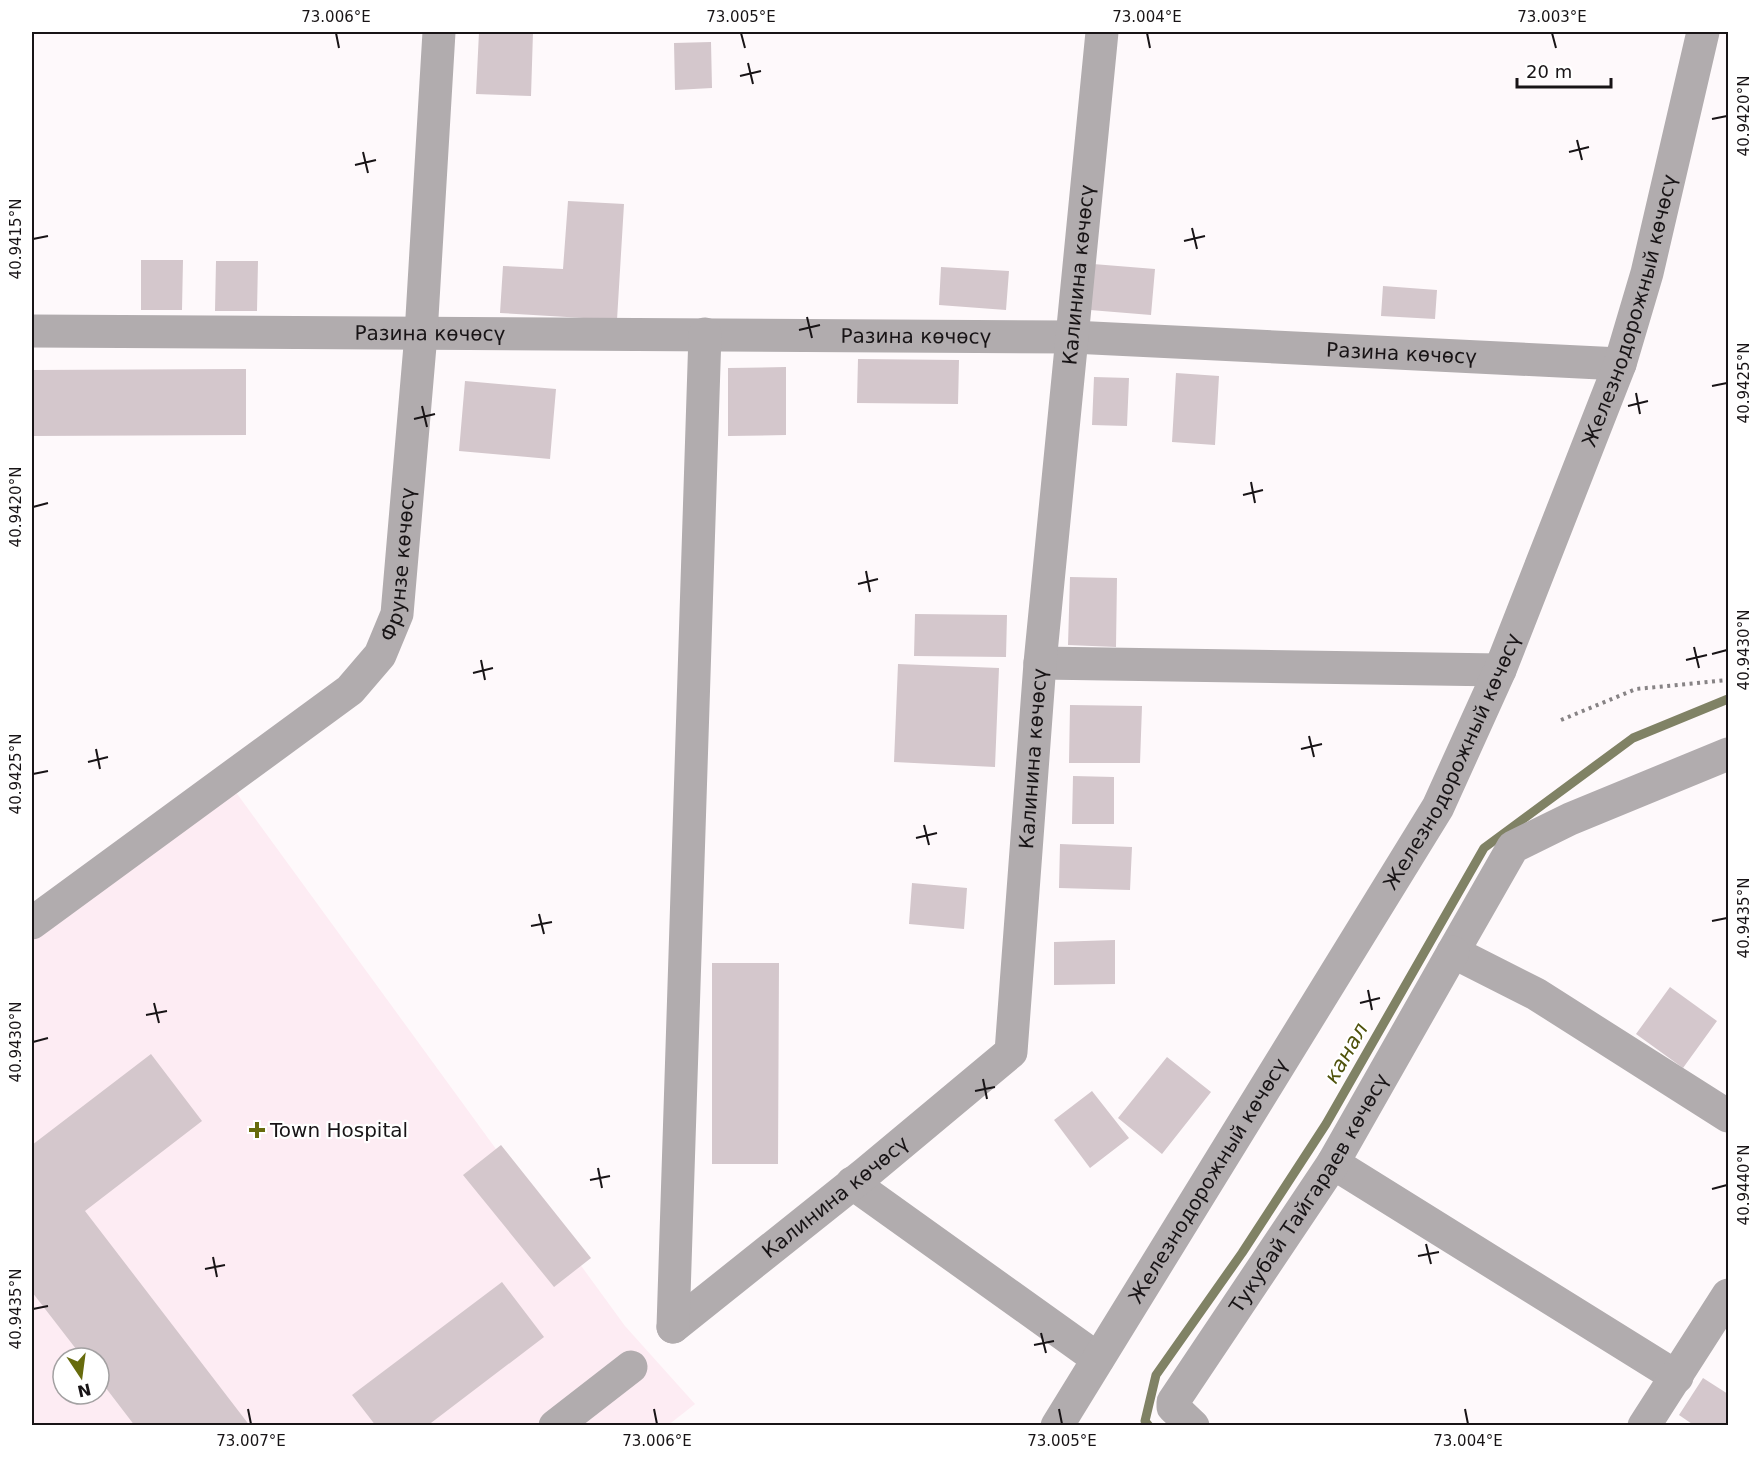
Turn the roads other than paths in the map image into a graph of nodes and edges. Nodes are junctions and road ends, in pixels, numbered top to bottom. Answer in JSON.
{"nodes":[{"id":1,"x":439,"y":32,"type":"edge"},
{"id":2,"x":1102,"y":32,"type":"edge"},
{"id":3,"x":1703,"y":32,"type":"edge"},
{"id":4,"x":32,"y":331,"type":"edge"},
{"id":5,"x":421,"y":334,"type":"junction"},
{"id":6,"x":705,"y":334,"type":"junction"},
{"id":7,"x":1072,"y":337,"type":"junction"},
{"id":8,"x":1620,"y":364,"type":"junction"},
{"id":9,"x":1040,"y":663,"type":"junction"},
{"id":10,"x":1500,"y":670,"type":"junction"},
{"id":11,"x":1728,"y":754,"type":"edge"},
{"id":12,"x":32,"y":923,"type":"edge"},
{"id":13,"x":1453,"y":952,"type":"junction"},
{"id":14,"x":1728,"y":1116,"type":"edge"},
{"id":15,"x":1333,"y":1163,"type":"junction"},
{"id":16,"x":852,"y":1183,"type":"junction"},
{"id":17,"x":1728,"y":1295,"type":"edge"},
{"id":18,"x":1098,"y":1359,"type":"junction"},
{"id":19,"x":631,"y":1367,"type":"dead end"},
{"id":20,"x":1677,"y":1377,"type":"junction"},
{"id":21,"x":555,"y":1425,"type":"edge"},
{"id":22,"x":1057,"y":1425,"type":"edge"},
{"id":23,"x":1193,"y":1425,"type":"edge"},
{"id":24,"x":1644,"y":1425,"type":"edge"}],
"edges":[{"from":1,"to":5,"type":"street","name":"Фрунзе көчөсү"},
{"from":2,"to":7,"type":"street","name":"Калинина көчөсү"},
{"from":3,"to":8,"type":"street","name":"Железнодорожный көчөсү"},
{"from":4,"to":5,"type":"street","name":"Разина көчөсү"},
{"from":5,"to":6,"type":"street","name":"Разина көчөсү"},
{"from":5,"to":12,"type":"street","name":"Фрунзе көчөсү"},
{"from":6,"to":7,"type":"street","name":"Разина көчөсү"},
{"from":6,"to":16,"type":"street","name":"Калинина көчөсү"},
{"from":7,"to":8,"type":"street","name":"Разина көчөсү"},
{"from":7,"to":9,"type":"street","name":"Калинина көчөсү"},
{"from":8,"to":10,"type":"street","name":"Железнодорожный көчөсү"},
{"from":9,"to":10,"type":"street"},
{"from":9,"to":16,"type":"street","name":"Калинина көчөсү"},
{"from":10,"to":18,"type":"street","name":"Железнодорожный көчөсү"},
{"from":11,"to":13,"type":"street","name":"Тукубай Тайгараев көчөсү"},
{"from":13,"to":14,"type":"street"},
{"from":13,"to":15,"type":"street","name":"Тукубай Тайгараев көчөсү"},
{"from":15,"to":20,"type":"street"},
{"from":15,"to":23,"type":"street","name":"Тукубай Тайгараев көчөсү"},
{"from":16,"to":18,"type":"street"},
{"from":17,"to":20,"type":"street"},
{"from":18,"to":22,"type":"street","name":"Железнодорожный көчөсү"},
{"from":19,"to":21,"type":"street"},
{"from":20,"to":24,"type":"street"}]}
